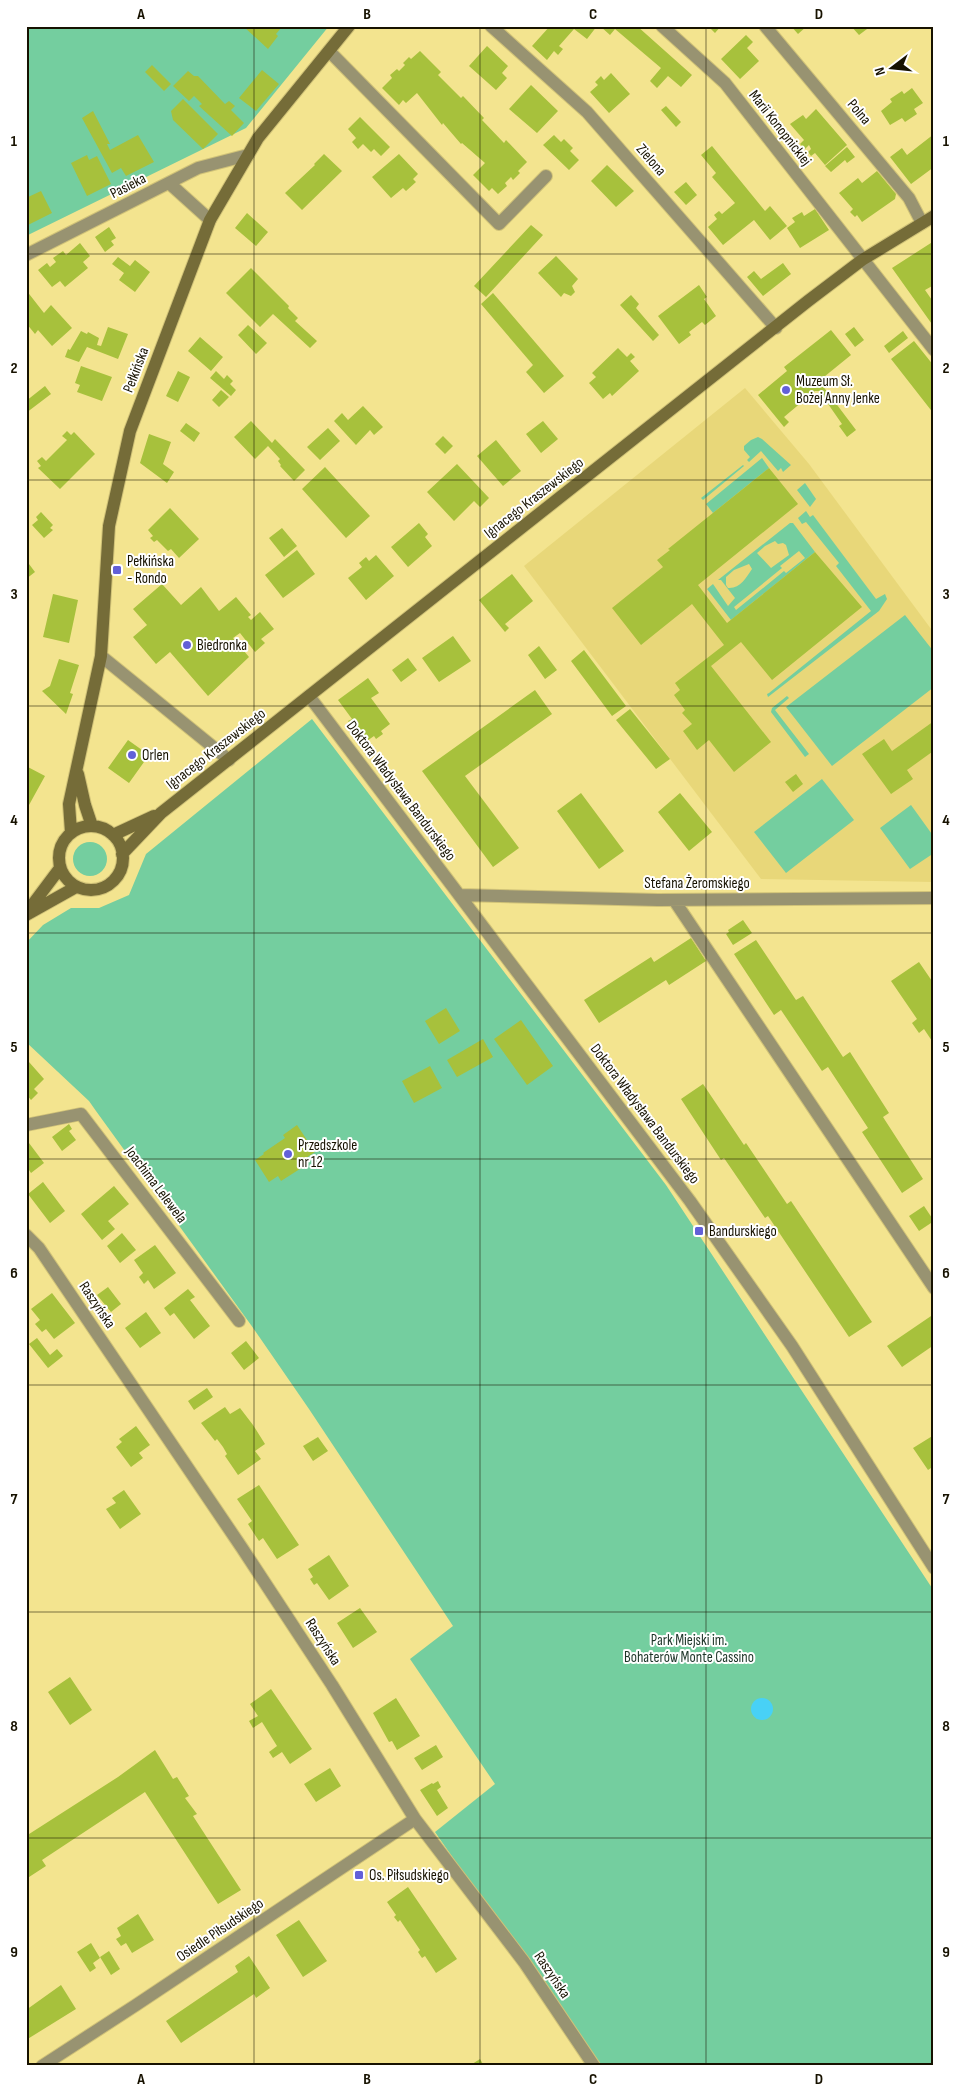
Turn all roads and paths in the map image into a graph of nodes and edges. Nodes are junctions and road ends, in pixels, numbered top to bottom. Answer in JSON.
{"nodes":[{"id":1,"x":349,"y":26,"type":"edge"},
{"id":2,"x":491,"y":26,"type":"edge"},
{"id":3,"x":662,"y":26,"type":"edge"},
{"id":4,"x":766,"y":26,"type":"edge"},
{"id":5,"x":329,"y":51,"type":"junction"},
{"id":6,"x":248,"y":155,"type":"junction"},
{"id":7,"x":546,"y":176,"type":"dead end"},
{"id":8,"x":169,"y":184,"type":"junction"},
{"id":9,"x":934,"y":216,"type":"edge"},
{"id":10,"x":210,"y":220,"type":"junction"},
{"id":11,"x":922,"y":223,"type":"junction"},
{"id":12,"x":26,"y":255,"type":"edge"},
{"id":13,"x":862,"y":260,"type":"junction"},
{"id":14,"x":776,"y":328,"type":"junction"},
{"id":15,"x":934,"y":350,"type":"edge"},
{"id":16,"x":101,"y":656,"type":"junction"},
{"id":17,"x":309,"y":696,"type":"junction"},
{"id":18,"x":230,"y":760,"type":"junction"},
{"id":19,"x":77,"y":772,"type":"junction"},
{"id":20,"x":161,"y":813,"type":"junction"},
{"id":21,"x":92,"y":826,"type":"junction"},
{"id":22,"x":70,"y":832,"type":"junction"},
{"id":23,"x":113,"y":834,"type":"junction"},
{"id":24,"x":122,"y":854,"type":"junction"},
{"id":25,"x":60,"y":868,"type":"junction"},
{"id":26,"x":76,"y":887,"type":"junction"},
{"id":27,"x":460,"y":895,"type":"junction"},
{"id":28,"x":934,"y":898,"type":"edge"},
{"id":29,"x":674,"y":900,"type":"junction"},
{"id":30,"x":26,"y":914,"type":"edge"},
{"id":31,"x":26,"y":1125,"type":"edge"},
{"id":32,"x":26,"y":1235,"type":"edge"},
{"id":33,"x":934,"y":1288,"type":"edge"},
{"id":34,"x":239,"y":1321,"type":"dead end"},
{"id":35,"x":934,"y":1568,"type":"edge"},
{"id":36,"x":415,"y":1819,"type":"junction"},
{"id":37,"x":42,"y":2066,"type":"edge"},
{"id":38,"x":594,"y":2066,"type":"edge"}],
"edges":[{"from":1,"to":5,"type":"street","name":"Pełkińska"},
{"from":2,"to":14,"type":"street","name":"Zielona"},
{"from":3,"to":13,"type":"street","name":"Marii Konopnickiej"},
{"from":4,"to":11,"type":"street","name":"Polna"},
{"from":5,"to":6,"type":"street","name":"Pełkińska"},
{"from":5,"to":7,"type":"street"},
{"from":6,"to":8,"type":"street","name":"Pasieka"},
{"from":6,"to":10,"type":"street","name":"Pełkińska"},
{"from":8,"to":10,"type":"street"},
{"from":8,"to":12,"type":"street","name":"Pasieka"},
{"from":9,"to":11,"type":"street","name":"Ignacego Kraszewskiego"},
{"from":10,"to":16,"type":"street","name":"Pełkińska"},
{"from":11,"to":13,"type":"street","name":"Ignacego Kraszewskiego"},
{"from":13,"to":14,"type":"street","name":"Ignacego Kraszewskiego"},
{"from":13,"to":15,"type":"street","name":"Marii Konopnickiej"},
{"from":14,"to":17,"type":"street","name":"Ignacego Kraszewskiego"},
{"from":16,"to":18,"type":"street"},
{"from":16,"to":19,"type":"street","name":"Pełkińska"},
{"from":17,"to":18,"type":"street","name":"Ignacego Kraszewskiego"},
{"from":17,"to":27,"type":"street","name":"Doktora Władysława Bandurskiego"},
{"from":18,"to":20,"type":"street","name":"Ignacego Kraszewskiego"},
{"from":19,"to":21,"type":"street","name":"Pełkińska"},
{"from":19,"to":22,"type":"street","name":"Pełkińska"},
{"from":20,"to":23,"type":"street","name":"Ignacego Kraszewskiego"},
{"from":20,"to":24,"type":"street","name":"Ignacego Kraszewskiego"},
{"from":21,"to":22,"type":"street"},
{"from":21,"to":23,"type":"street"},
{"from":22,"to":25,"type":"street"},
{"from":23,"to":24,"type":"street"},
{"from":24,"to":26,"type":"street"},
{"from":25,"to":26,"type":"street"},
{"from":25,"to":30,"type":"street"},
{"from":26,"to":30,"type":"street"},
{"from":27,"to":29,"type":"street","name":"Stefana Żeromskiego"},
{"from":27,"to":35,"type":"street","name":"Doktora Władysława Bandurskiego"},
{"from":28,"to":29,"type":"street","name":"Stefana Żeromskiego"},
{"from":29,"to":33,"type":"street"},
{"from":31,"to":34,"type":"street","name":"Joachima Lelewela"},
{"from":32,"to":36,"type":"street","name":"Raszyńska"},
{"from":36,"to":37,"type":"street","name":"Osiedle Piłsudskiego"},
{"from":36,"to":38,"type":"street","name":"Raszyńska"}]}
